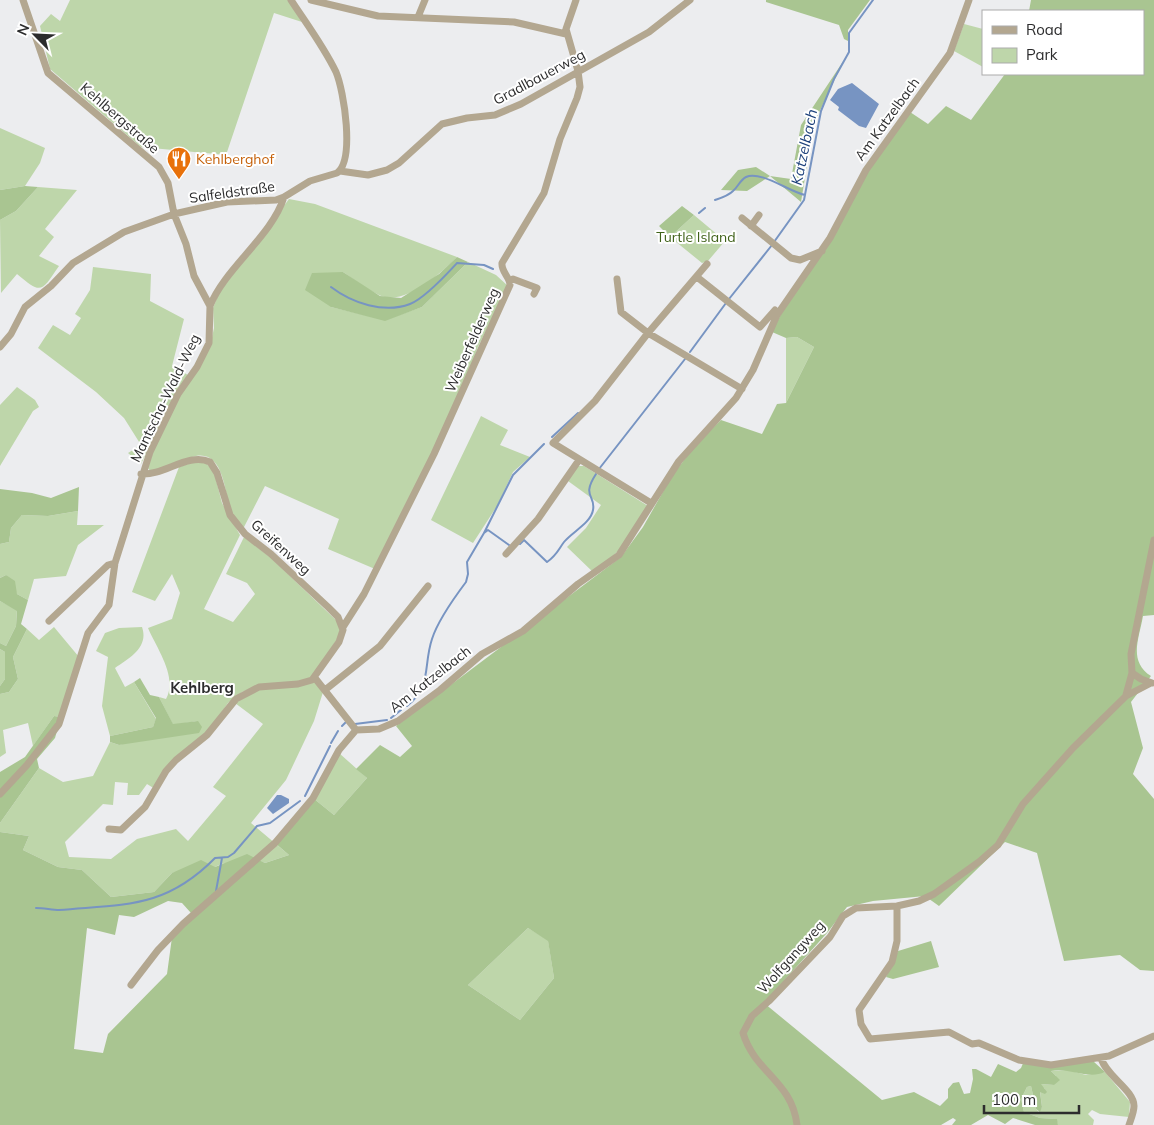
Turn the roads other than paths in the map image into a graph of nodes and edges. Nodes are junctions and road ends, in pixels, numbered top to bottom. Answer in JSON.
{"nodes":[{"id":1,"x":290,"y":0,"type":"edge"},
{"id":2,"x":311,"y":0,"type":"edge"},
{"id":3,"x":425,"y":0,"type":"edge"},
{"id":4,"x":576,"y":0,"type":"edge"},
{"id":5,"x":690,"y":0,"type":"edge"},
{"id":6,"x":969,"y":0,"type":"edge"},
{"id":7,"x":25,"y":1,"type":"edge"},
{"id":8,"x":418,"y":17,"type":"junction"},
{"id":9,"x":566,"y":34,"type":"junction"},
{"id":10,"x":578,"y":71,"type":"junction"},
{"id":11,"x":340,"y":171,"type":"junction"},
{"id":12,"x":284,"y":197,"type":"junction"},
{"id":13,"x":174,"y":214,"type":"junction"},
{"id":14,"x":759,"y":215,"type":"dead end"},
{"id":15,"x":742,"y":218,"type":"dead end"},
{"id":16,"x":751,"y":226,"type":"junction"},
{"id":17,"x":822,"y":251,"type":"junction"},
{"id":18,"x":707,"y":264,"type":"dead end"},
{"id":19,"x":697,"y":277,"type":"junction"},
{"id":20,"x":617,"y":279,"type":"dead end"},
{"id":21,"x":510,"y":281,"type":"junction"},
{"id":22,"x":534,"y":294,"type":"dead end"},
{"id":23,"x":210,"y":306,"type":"junction"},
{"id":24,"x":782,"y":306,"type":"junction"},
{"id":25,"x":648,"y":332,"type":"junction"},
{"id":26,"x":0,"y":347,"type":"edge"},
{"id":27,"x":742,"y":389,"type":"junction"},
{"id":28,"x":579,"y":460,"type":"junction"},
{"id":29,"x":141,"y":474,"type":"junction"},
{"id":30,"x":652,"y":504,"type":"junction"},
{"id":31,"x":1154,"y":540,"type":"edge"},
{"id":32,"x":506,"y":554,"type":"dead end"},
{"id":33,"x":115,"y":563,"type":"junction"},
{"id":34,"x":428,"y":586,"type":"dead end"},
{"id":35,"x":49,"y":621,"type":"dead end"},
{"id":36,"x":343,"y":627,"type":"junction"},
{"id":37,"x":1132,"y":673,"type":"junction"},
{"id":38,"x":315,"y":678,"type":"junction"},
{"id":39,"x":1153,"y":683,"type":"edge"},
{"id":40,"x":325,"y":690,"type":"junction"},
{"id":41,"x":1126,"y":696,"type":"junction"},
{"id":42,"x":356,"y":730,"type":"junction"},
{"id":43,"x":0,"y":794,"type":"edge"},
{"id":44,"x":109,"y":829,"type":"dead end"},
{"id":45,"x":897,"y":906,"type":"junction"},
{"id":46,"x":131,"y":984,"type":"dead end"},
{"id":47,"x":1154,"y":1036,"type":"edge"},
{"id":48,"x":1101,"y":1058,"type":"junction"},
{"id":49,"x":797,"y":1125,"type":"edge"},
{"id":50,"x":1129,"y":1125,"type":"edge"}],
"edges":[{"from":1,"to":11,"type":"street"},
{"from":2,"to":8,"type":"street"},
{"from":3,"to":8,"type":"street"},
{"from":4,"to":9,"type":"street"},
{"from":5,"to":10,"type":"street","name":"Gradlbauerweg"},
{"from":6,"to":17,"type":"street","name":"Am Katzelbach"},
{"from":7,"to":13,"type":"street","name":"Kehlbergstraße"},
{"from":8,"to":9,"type":"street"},
{"from":9,"to":10,"type":"street","name":"Weiberfelderweg"},
{"from":10,"to":11,"type":"street","name":"Gradlbauerweg"},
{"from":10,"to":21,"type":"street","name":"Weiberfelderweg"},
{"from":11,"to":12,"type":"street","name":"Salfeldstraße"},
{"from":12,"to":13,"type":"street","name":"Salfeldstraße"},
{"from":12,"to":23,"type":"street"},
{"from":13,"to":23,"type":"street","name":"Mantscha-Wald-Weg"},
{"from":13,"to":26,"type":"street"},
{"from":14,"to":16,"type":"street"},
{"from":15,"to":16,"type":"street"},
{"from":16,"to":17,"type":"street"},
{"from":17,"to":24,"type":"street","name":"Am Katzelbach"},
{"from":18,"to":19,"type":"street"},
{"from":19,"to":24,"type":"street","name":"Am Katzelbach"},
{"from":19,"to":25,"type":"street"},
{"from":20,"to":25,"type":"street"},
{"from":21,"to":22,"type":"street"},
{"from":21,"to":36,"type":"street","name":"Weiberfelderweg"},
{"from":23,"to":29,"type":"street","name":"Mantscha-Wald-Weg"},
{"from":24,"to":27,"type":"street","name":"Am Katzelbach"},
{"from":25,"to":27,"type":"street"},
{"from":25,"to":28,"type":"street"},
{"from":27,"to":30,"type":"street","name":"Am Katzelbach"},
{"from":28,"to":30,"type":"street"},
{"from":28,"to":32,"type":"street"},
{"from":29,"to":33,"type":"street","name":"Mantscha-Wald-Weg"},
{"from":29,"to":36,"type":"street","name":"Greifenweg"},
{"from":30,"to":42,"type":"street","name":"Am Katzelbach"},
{"from":31,"to":37,"type":"street"},
{"from":33,"to":35,"type":"street"},
{"from":33,"to":43,"type":"street","name":"Mantscha-Wald-Weg"},
{"from":34,"to":40,"type":"street"},
{"from":36,"to":38,"type":"street"},
{"from":37,"to":39,"type":"street"},
{"from":37,"to":41,"type":"street"},
{"from":38,"to":40,"type":"street"},
{"from":38,"to":44,"type":"street"},
{"from":39,"to":41,"type":"street"},
{"from":40,"to":42,"type":"street"},
{"from":41,"to":45,"type":"street","name":"Wolfgangweg"},
{"from":42,"to":46,"type":"street"},
{"from":45,"to":48,"type":"street"},
{"from":45,"to":49,"type":"street","name":"Wolfgangweg"},
{"from":47,"to":48,"type":"street"},
{"from":48,"to":50,"type":"street"}]}
